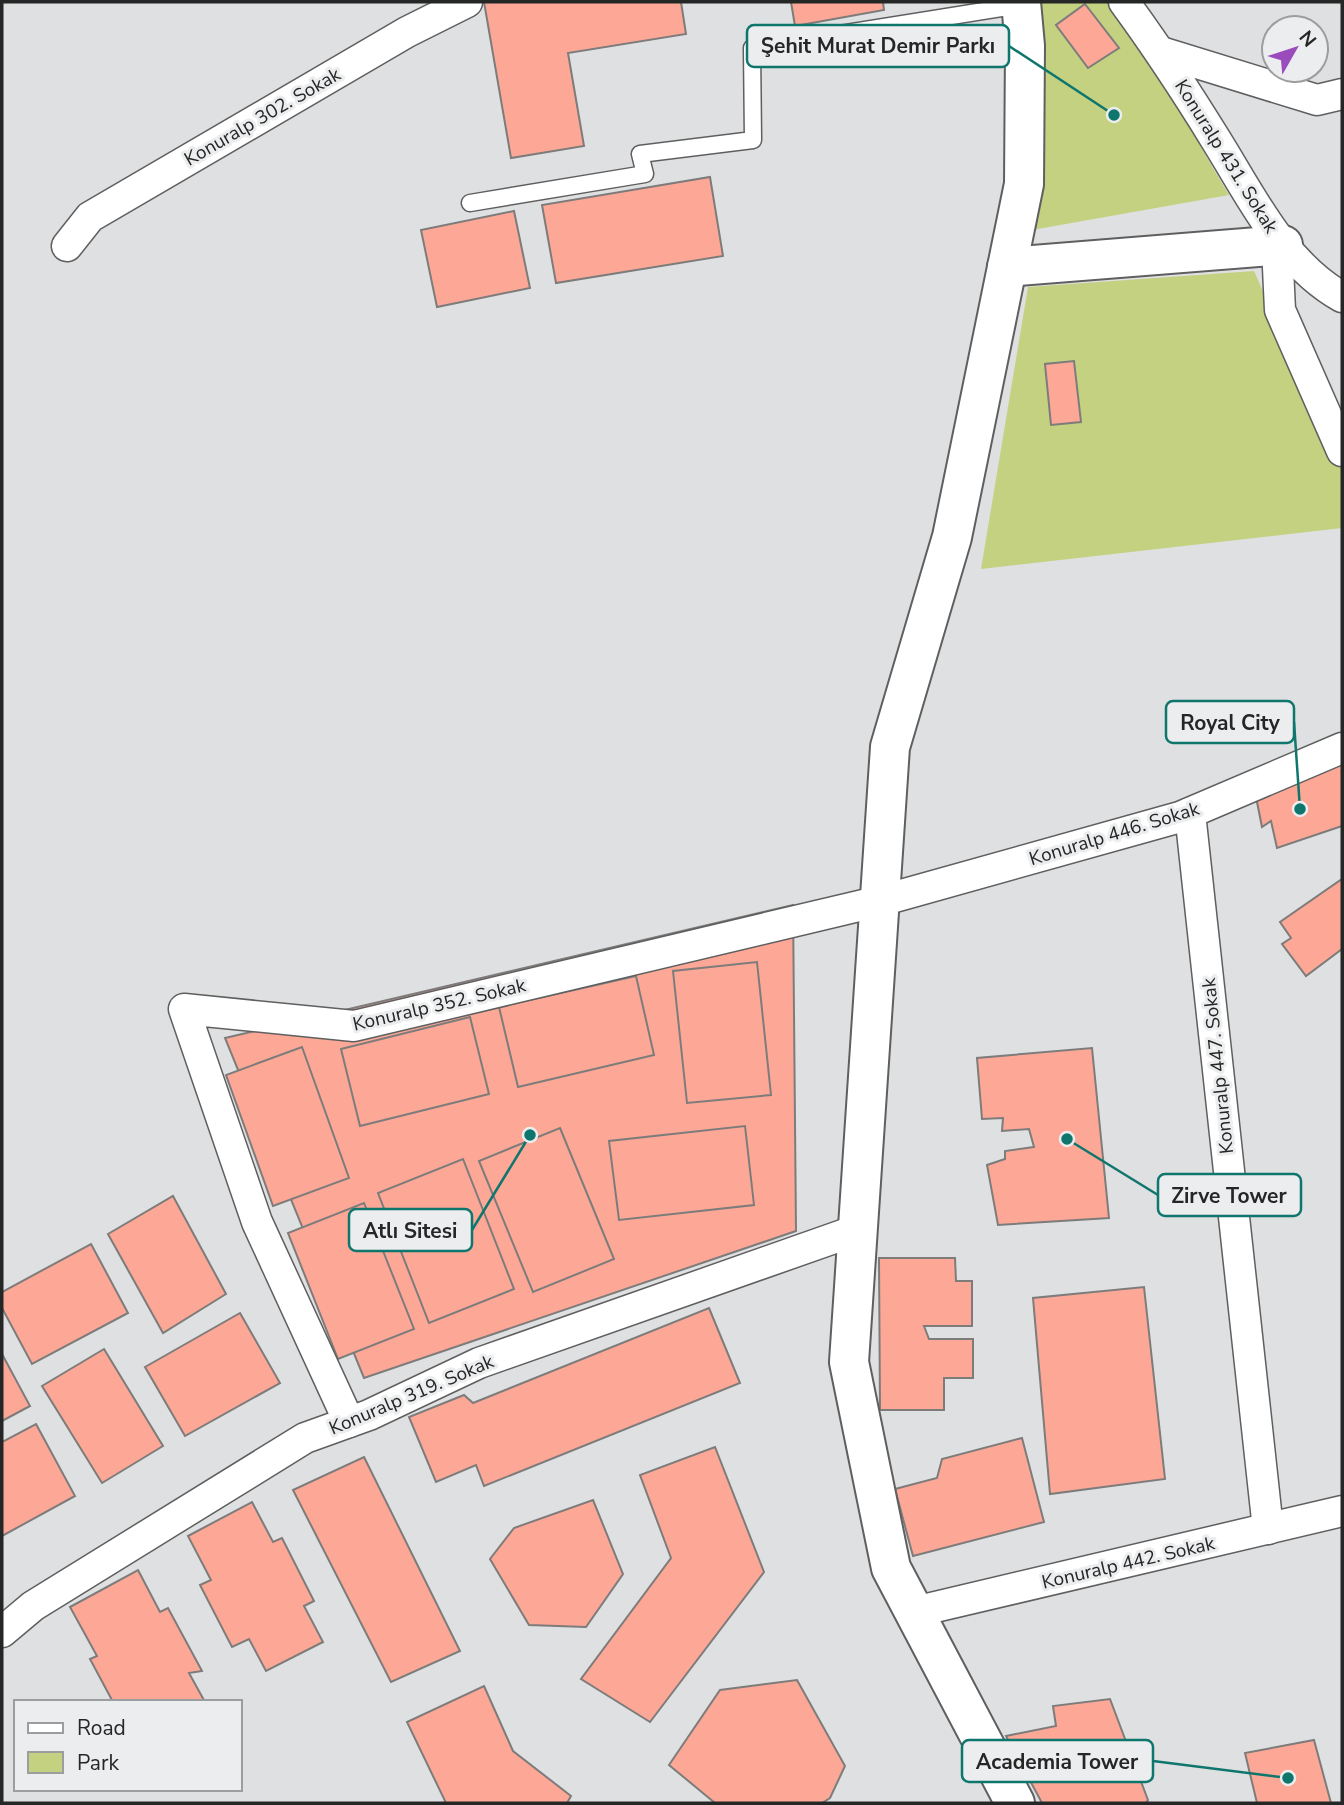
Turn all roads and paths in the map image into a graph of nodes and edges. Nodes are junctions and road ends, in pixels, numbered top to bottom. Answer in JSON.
{"nodes":[{"id":1,"x":467,"y":2,"type":"edge"},
{"id":2,"x":1124,"y":2,"type":"edge"},
{"id":3,"x":1021,"y":4,"type":"edge"},
{"id":4,"x":1161,"y":52,"type":"junction"},
{"id":5,"x":1342,"y":94,"type":"edge"},
{"id":6,"x":470,"y":203,"type":"dead end"},
{"id":7,"x":1280,"y":245,"type":"junction"},
{"id":8,"x":67,"y":246,"type":"dead end"},
{"id":9,"x":1007,"y":267,"type":"junction"},
{"id":10,"x":1342,"y":297,"type":"edge"},
{"id":11,"x":1342,"y":451,"type":"edge"},
{"id":12,"x":1342,"y":748,"type":"edge"},
{"id":13,"x":1190,"y":813,"type":"junction"},
{"id":14,"x":880,"y":901,"type":"junction"},
{"id":15,"x":857,"y":1230,"type":"junction"},
{"id":16,"x":349,"y":1422,"type":"junction"},
{"id":17,"x":1342,"y":1511,"type":"edge"},
{"id":18,"x":1268,"y":1529,"type":"junction"},
{"id":19,"x":914,"y":1612,"type":"junction"},
{"id":20,"x":2,"y":1632,"type":"edge"},
{"id":21,"x":1015,"y":1803,"type":"edge"}],
"edges":[{"from":1,"to":8,"type":"street","name":"Konuralp 302. Sokak"},
{"from":2,"to":4,"type":"street","name":"Konuralp 431. Sokak"},
{"from":3,"to":6,"type":"lane"},
{"from":3,"to":9,"type":"street"},
{"from":4,"to":5,"type":"street"},
{"from":4,"to":7,"type":"street","name":"Konuralp 431. Sokak"},
{"from":7,"to":9,"type":"street"},
{"from":7,"to":10,"type":"street","name":"Konuralp 431. Sokak"},
{"from":7,"to":11,"type":"street"},
{"from":9,"to":14,"type":"street"},
{"from":12,"to":13,"type":"street","name":"Konuralp 446. Sokak"},
{"from":13,"to":14,"type":"street","name":"Konuralp 446. Sokak"},
{"from":13,"to":18,"type":"street","name":"Konuralp 447. Sokak"},
{"from":14,"to":15,"type":"street"},
{"from":14,"to":16,"type":"street","name":"Konuralp 352. Sokak"},
{"from":15,"to":16,"type":"street","name":"Konuralp 319. Sokak"},
{"from":15,"to":19,"type":"street"},
{"from":16,"to":20,"type":"street","name":"Konuralp 319. Sokak"},
{"from":17,"to":18,"type":"street","name":"Konuralp 442. Sokak"},
{"from":18,"to":19,"type":"street","name":"Konuralp 442. Sokak"},
{"from":19,"to":21,"type":"street"}]}
